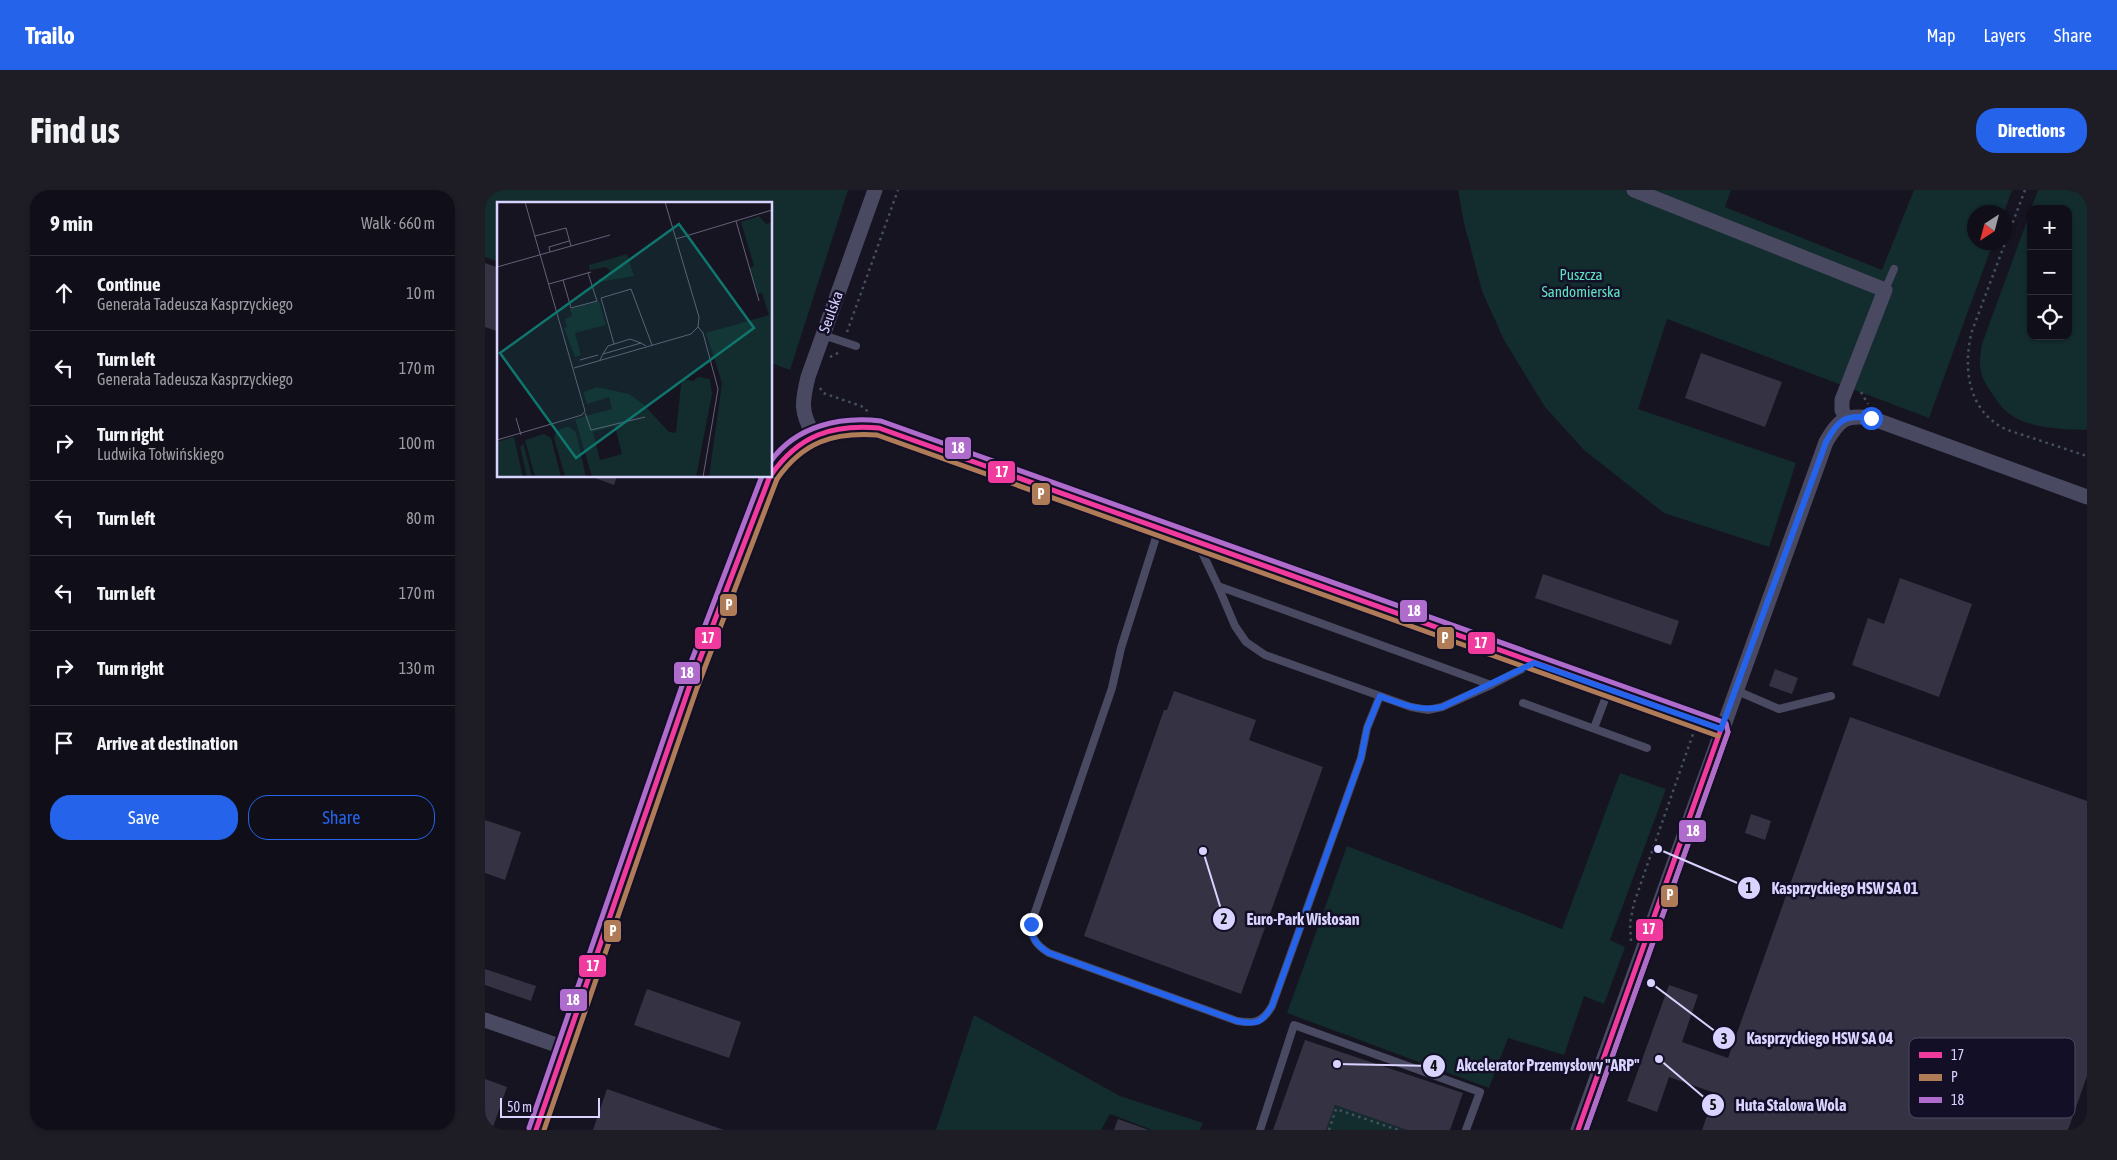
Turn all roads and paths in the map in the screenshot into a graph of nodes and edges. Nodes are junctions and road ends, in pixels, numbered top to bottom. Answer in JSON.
{"nodes":[{"id":1,"x":875,"y":190,"type":"edge"},
{"id":2,"x":898,"y":190,"type":"edge"},
{"id":3,"x":1633,"y":190,"type":"edge"},
{"id":4,"x":2025,"y":190,"type":"edge"},
{"id":5,"x":1894,"y":269,"type":"dead end"},
{"id":6,"x":1885,"y":290,"type":"junction"},
{"id":7,"x":823,"y":335,"type":"junction"},
{"id":8,"x":844,"y":342,"type":"junction"},
{"id":9,"x":856,"y":346,"type":"dead end"},
{"id":10,"x":828,"y":358,"type":"dead end"},
{"id":11,"x":821,"y":381,"type":"dead end"},
{"id":12,"x":1859,"y":389,"type":"dead end"},
{"id":13,"x":1873,"y":408,"type":"dead end"},
{"id":14,"x":1847,"y":418,"type":"junction"},
{"id":15,"x":867,"y":426,"type":"junction"},
{"id":16,"x":814,"y":435,"type":"junction"},
{"id":17,"x":2087,"y":456,"type":"edge"},
{"id":18,"x":773,"y":473,"type":"edge"},
{"id":19,"x":770,"y":478,"type":"edge"},
{"id":20,"x":2087,"y":497,"type":"edge"},
{"id":21,"x":1159,"y":528,"type":"junction"},
{"id":22,"x":1197,"y":542,"type":"junction"},
{"id":23,"x":1218,"y":586,"type":"junction"},
{"id":24,"x":1534,"y":663,"type":"junction"},
{"id":25,"x":1491,"y":685,"type":"junction"},
{"id":26,"x":1609,"y":689,"type":"junction"},
{"id":27,"x":1735,"y":690,"type":"junction"},
{"id":28,"x":1380,"y":696,"type":"junction"},
{"id":29,"x":1831,"y":696,"type":"dead end"},
{"id":30,"x":1523,"y":703,"type":"dead end"},
{"id":31,"x":1698,"y":721,"type":"junction"},
{"id":32,"x":1594,"y":728,"type":"junction"},
{"id":33,"x":1721,"y":729,"type":"junction"},
{"id":34,"x":1647,"y":748,"type":"dead end"},
{"id":35,"x":1631,"y":943,"type":"dead end"},
{"id":36,"x":485,"y":1020,"type":"edge"},
{"id":37,"x":565,"y":1048,"type":"junction"},
{"id":38,"x":1399,"y":1129,"type":"edge"},
{"id":39,"x":536,"y":1130,"type":"edge"},
{"id":40,"x":1260,"y":1130,"type":"edge"},
{"id":41,"x":1329,"y":1130,"type":"edge"},
{"id":42,"x":1466,"y":1130,"type":"edge"},
{"id":43,"x":1578,"y":1130,"type":"edge"}],
"edges":[{"from":1,"to":7,"type":"street","name":"Seulska"},
{"from":2,"to":8,"type":"path"},
{"from":3,"to":6,"type":"street"},
{"from":4,"to":17,"type":"path"},
{"from":5,"to":6,"type":"lane"},
{"from":6,"to":14,"type":"street"},
{"from":7,"to":8,"type":"lane"},
{"from":7,"to":16,"type":"street","name":"Seulska"},
{"from":8,"to":9,"type":"lane"},
{"from":8,"to":10,"type":"path"},
{"from":11,"to":15,"type":"path"},
{"from":12,"to":13,"type":"path"},
{"from":14,"to":20,"type":"street"},
{"from":14,"to":27,"type":"street"},
{"from":15,"to":16,"type":"street"},
{"from":15,"to":21,"type":"street"},
{"from":16,"to":18,"type":"street"},
{"from":19,"to":37,"type":"street"},
{"from":21,"to":22,"type":"street"},
{"from":21,"to":28,"type":"lane"},
{"from":22,"to":23,"type":"lane"},
{"from":22,"to":24,"type":"street"},
{"from":23,"to":25,"type":"lane"},
{"from":23,"to":28,"type":"lane"},
{"from":24,"to":25,"type":"lane"},
{"from":24,"to":26,"type":"street"},
{"from":25,"to":28,"type":"lane"},
{"from":26,"to":31,"type":"street"},
{"from":26,"to":32,"type":"lane"},
{"from":27,"to":29,"type":"lane"},
{"from":27,"to":33,"type":"street"},
{"from":30,"to":32,"type":"lane"},
{"from":31,"to":33,"type":"street"},
{"from":31,"to":35,"type":"path"},
{"from":32,"to":34,"type":"lane"},
{"from":33,"to":43,"type":"street"},
{"from":36,"to":37,"type":"street"},
{"from":37,"to":39,"type":"street"},
{"from":38,"to":41,"type":"path"},
{"from":40,"to":42,"type":"lane"}]}
